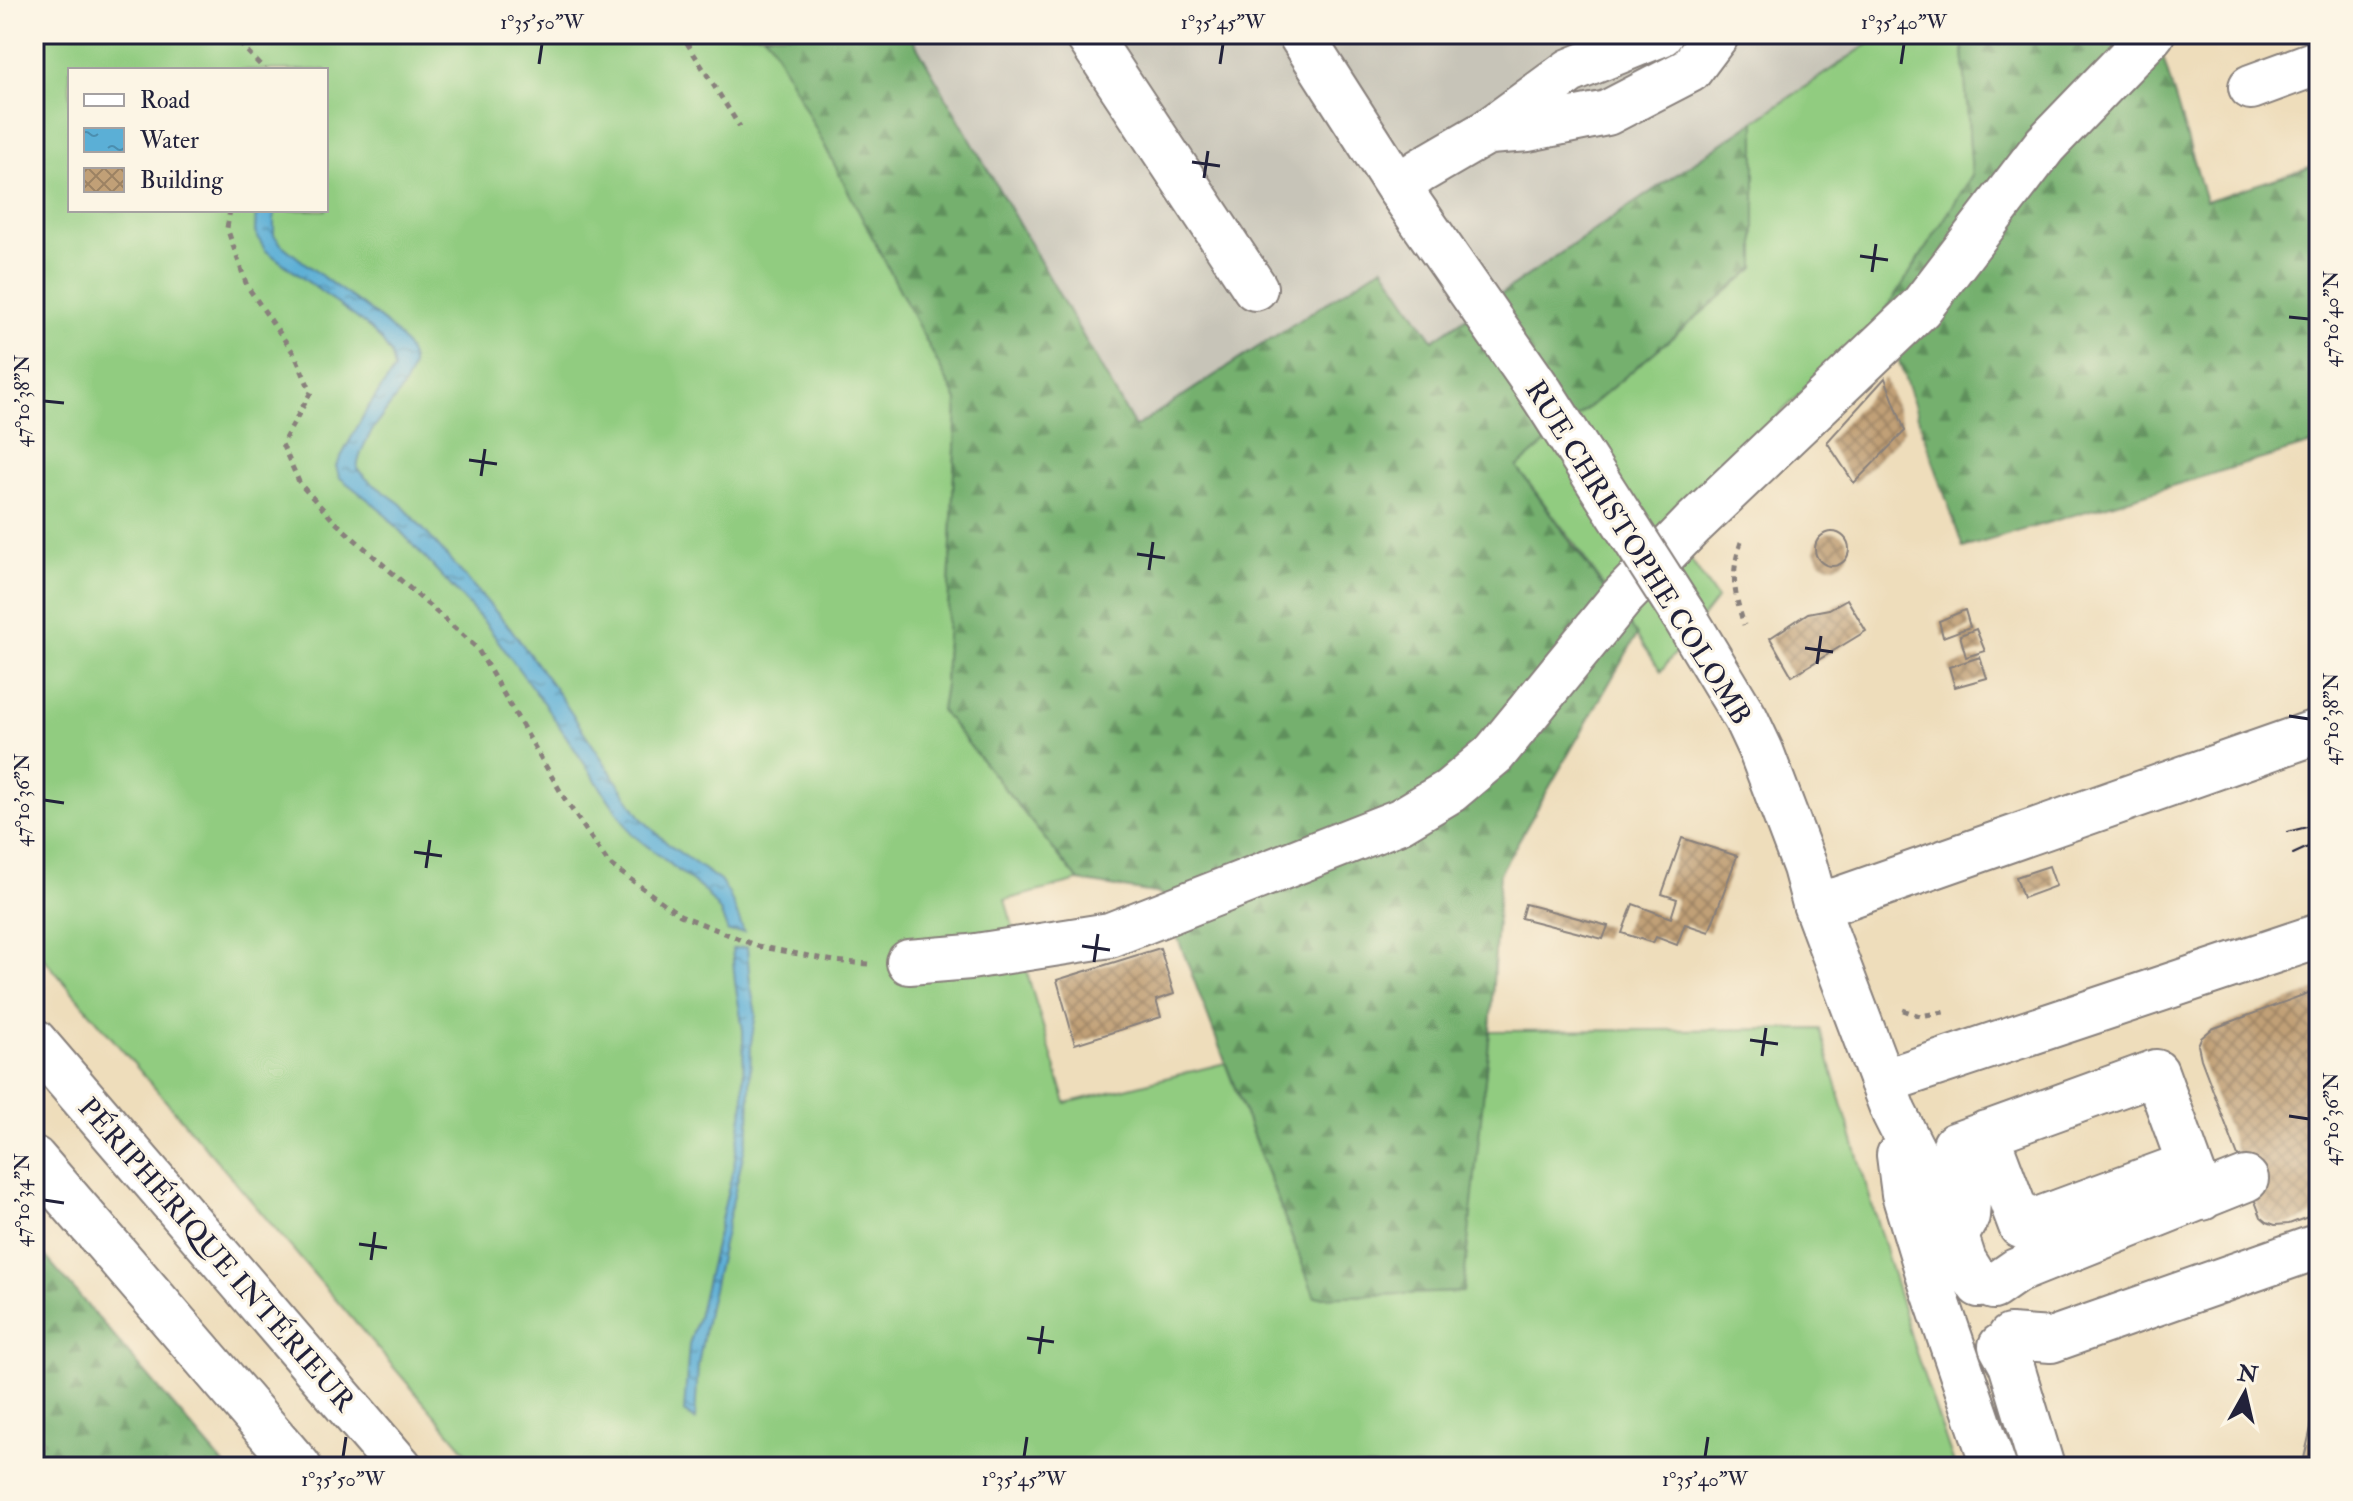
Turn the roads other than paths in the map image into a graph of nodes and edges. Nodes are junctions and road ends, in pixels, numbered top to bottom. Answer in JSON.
{"nodes":[{"id":1,"x":1087,"y":34,"type":"edge"},
{"id":2,"x":1300,"y":34,"type":"edge"},
{"id":3,"x":1661,"y":34,"type":"edge"},
{"id":4,"x":1717,"y":34,"type":"edge"},
{"id":5,"x":2152,"y":34,"type":"edge"},
{"id":6,"x":2319,"y":62,"type":"edge"},
{"id":7,"x":2251,"y":87,"type":"dead end"},
{"id":8,"x":1487,"y":132,"type":"junction"},
{"id":9,"x":1398,"y":187,"type":"junction"},
{"id":10,"x":1255,"y":288,"type":"dead end"},
{"id":11,"x":2319,"y":731,"type":"edge"},
{"id":12,"x":1815,"y":904,"type":"junction"},
{"id":13,"x":2319,"y":936,"type":"edge"},
{"id":14,"x":909,"y":962,"type":"road end"},
{"id":15,"x":34,"y":1041,"type":"edge"},
{"id":16,"x":1888,"y":1097,"type":"junction"},
{"id":17,"x":1986,"y":1133,"type":"junction"},
{"id":18,"x":34,"y":1159,"type":"edge"},
{"id":19,"x":2246,"y":1179,"type":"dead end"},
{"id":20,"x":2196,"y":1181,"type":"junction"},
{"id":21,"x":1956,"y":1236,"type":"junction"},
{"id":22,"x":2319,"y":1246,"type":"edge"},
{"id":23,"x":1986,"y":1286,"type":"junction"},
{"id":24,"x":1947,"y":1330,"type":"junction"},
{"id":25,"x":2005,"y":1342,"type":"junction"},
{"id":26,"x":299,"y":1467,"type":"edge"},
{"id":27,"x":400,"y":1467,"type":"edge"},
{"id":28,"x":1994,"y":1467,"type":"edge"},
{"id":29,"x":2042,"y":1467,"type":"edge"}],
"edges":[{"from":1,"to":10,"type":"main road"},
{"from":2,"to":9,"type":"main road","name":"RUE CHRISTOPHE COLOMB"},
{"from":3,"to":8,"type":"main road"},
{"from":4,"to":8,"type":"main road"},
{"from":5,"to":14,"type":"main road"},
{"from":6,"to":7,"type":"main road"},
{"from":8,"to":9,"type":"main road"},
{"from":9,"to":12,"type":"main road","name":"RUE CHRISTOPHE COLOMB","bridge":true},
{"from":11,"to":12,"type":"main road"},
{"from":12,"to":16,"type":"main road","name":"RUE CHRISTOPHE COLOMB"},
{"from":13,"to":16,"type":"main road"},
{"from":15,"to":27,"type":"main road","name":"PÉRIPHÉRIQUE INTÉRIEUR"},
{"from":16,"to":21,"type":"main road","name":"RUE CHRISTOPHE COLOMB"},
{"from":16,"to":24,"type":"main road","name":"RUE CHRISTOPHE COLOMB"},
{"from":17,"to":20,"type":"main road"},
{"from":17,"to":20,"type":"main road"},
{"from":17,"to":21,"type":"main road"},
{"from":18,"to":26,"type":"main road"},
{"from":19,"to":20,"type":"main road"},
{"from":20,"to":23,"type":"main road"},
{"from":21,"to":23,"type":"main road","name":"RUE CHRISTOPHE COLOMB"},
{"from":22,"to":25,"type":"main road"},
{"from":23,"to":24,"type":"main road"},
{"from":23,"to":25,"type":"main road"},
{"from":24,"to":25,"type":"main road"},
{"from":24,"to":28,"type":"main road","name":"RUE CHRISTOPHE COLOMB"},
{"from":25,"to":29,"type":"main road"}]}
